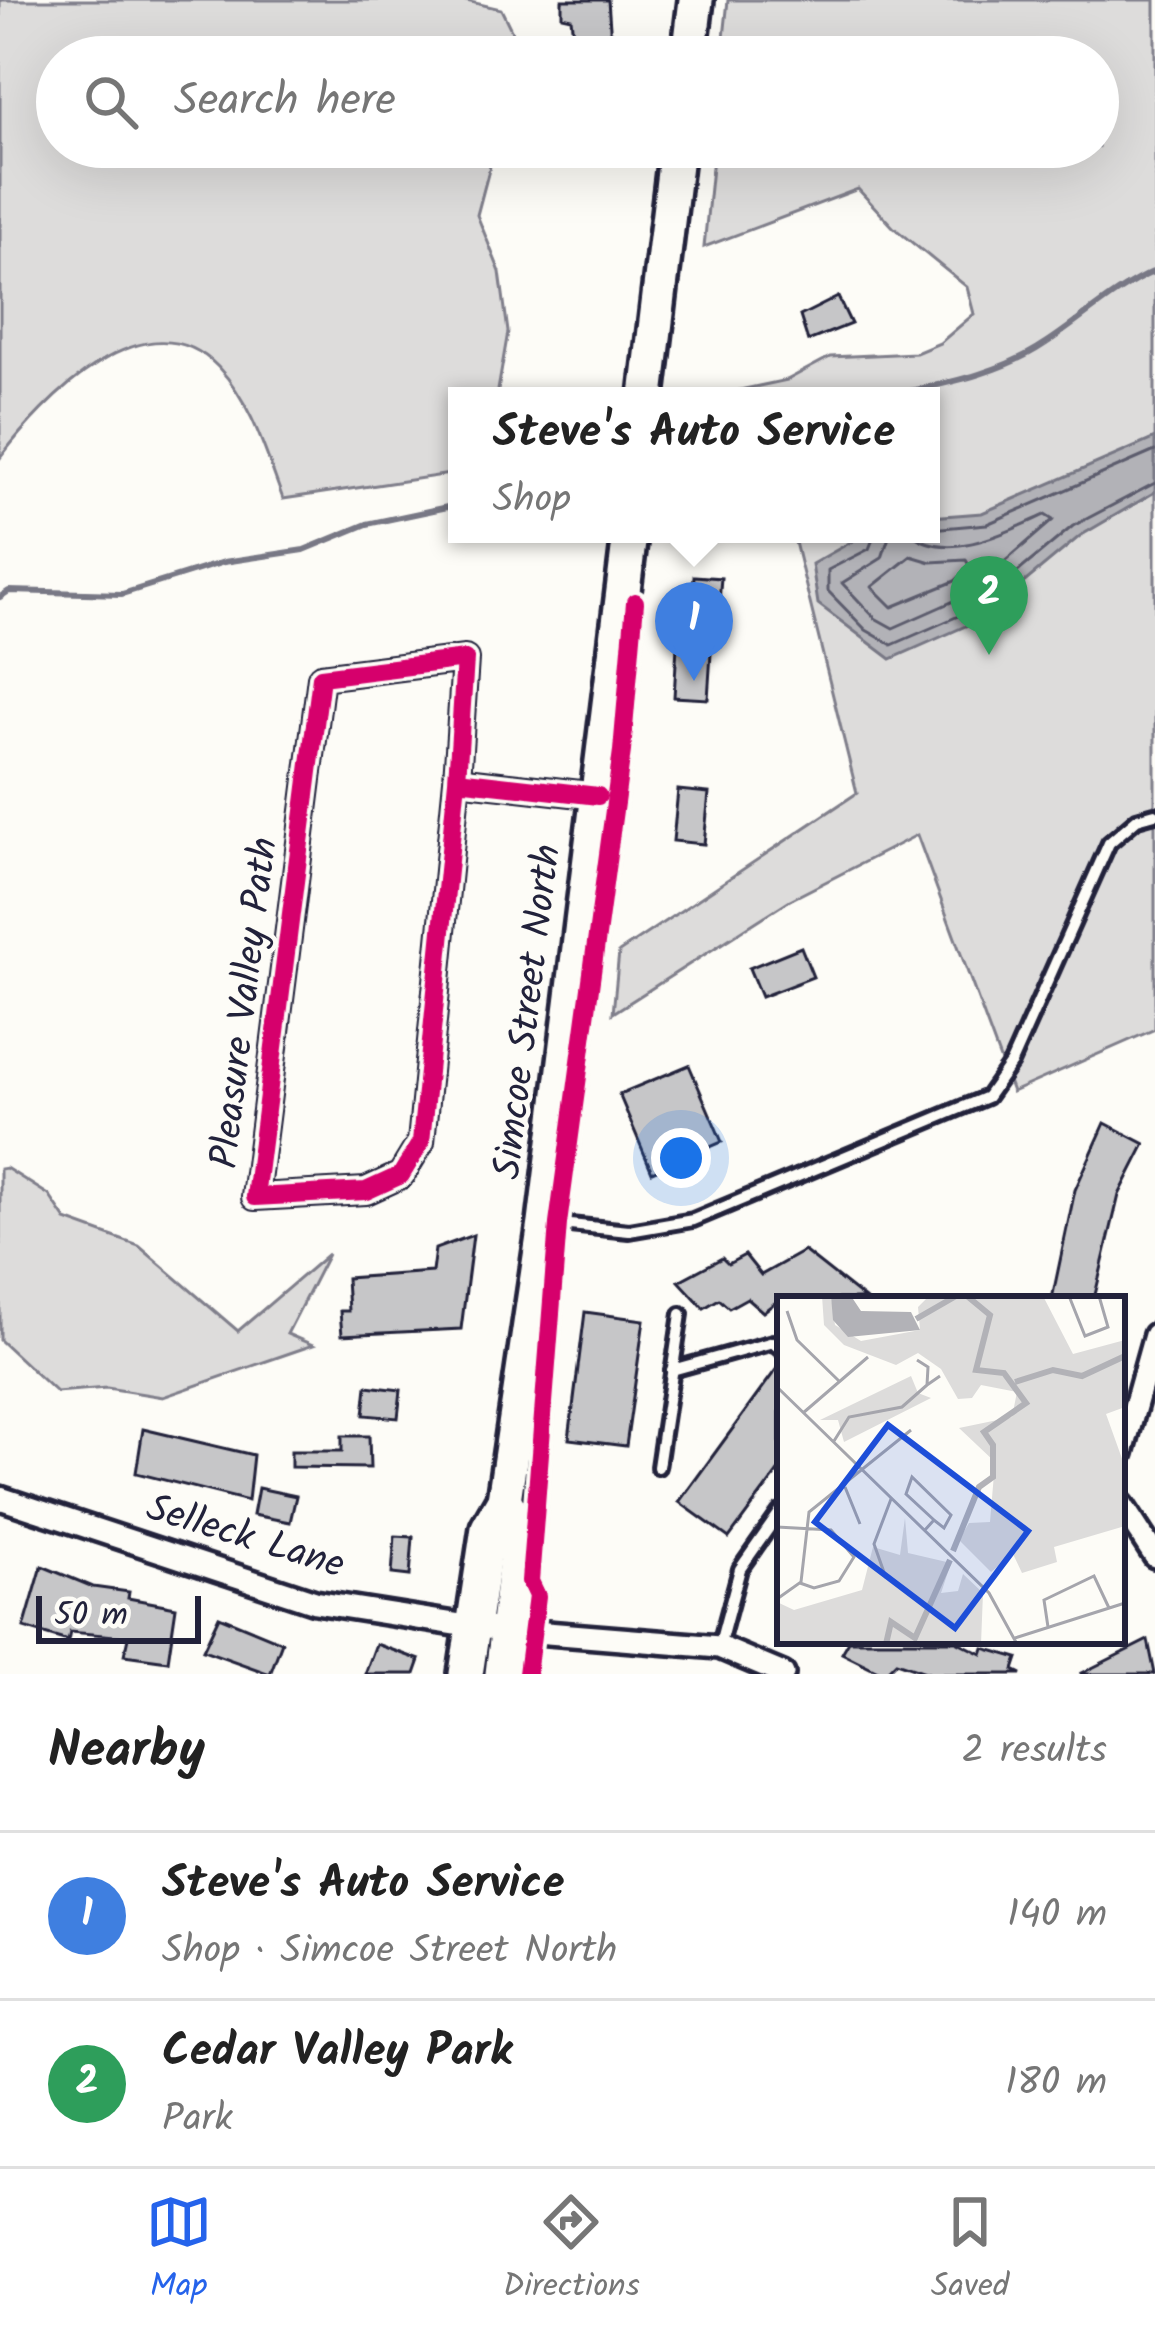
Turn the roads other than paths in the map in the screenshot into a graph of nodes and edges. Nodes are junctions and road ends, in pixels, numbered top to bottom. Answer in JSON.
{"nodes":[{"id":1,"x":696,"y":0,"type":"edge"},
{"id":2,"x":691,"y":36,"type":"edge"},
{"id":3,"x":674,"y":168,"type":"edge"},
{"id":4,"x":648,"y":387,"type":"edge"},
{"id":5,"x":629,"y":543,"type":"edge"},
{"id":6,"x":457,"y":780,"type":"junction"},
{"id":7,"x":598,"y":796,"type":"junction"},
{"id":8,"x":1155,"y":814,"type":"edge"},
{"id":9,"x":545,"y":1223,"type":"junction"},
{"id":10,"x":681,"y":1314,"type":"dead end"},
{"id":11,"x":1155,"y":1335,"type":"edge"},
{"id":12,"x":777,"y":1345,"type":"edge"},
{"id":13,"x":672,"y":1370,"type":"junction"},
{"id":14,"x":1125,"y":1442,"type":"edge"},
{"id":15,"x":658,"y":1467,"type":"dead end"},
{"id":16,"x":0,"y":1498,"type":"edge"},
{"id":17,"x":503,"y":1500,"type":"junction"},
{"id":18,"x":1125,"y":1510,"type":"edge"},
{"id":19,"x":777,"y":1516,"type":"edge"},
{"id":20,"x":1155,"y":1556,"type":"edge"},
{"id":21,"x":474,"y":1628,"type":"junction"},
{"id":22,"x":510,"y":1629,"type":"junction"},
{"id":23,"x":719,"y":1647,"type":"junction"},
{"id":24,"x":466,"y":1674,"type":"edge"},
{"id":25,"x":502,"y":1674,"type":"edge"},
{"id":26,"x":784,"y":1674,"type":"edge"}],
"edges":[{"from":1,"to":2,"type":"main road"},
{"from":3,"to":4,"type":"main road"},
{"from":5,"to":7,"type":"main road","name":"Simcoe Street North"},
{"from":6,"to":6,"type":"street","name":"Pleasure Valley Path"},
{"from":6,"to":7,"type":"street"},
{"from":7,"to":9,"type":"main road","name":"Simcoe Street North"},
{"from":8,"to":9,"type":"lane"},
{"from":9,"to":17,"type":"main road","name":"Simcoe Street North"},
{"from":10,"to":13,"type":"lane"},
{"from":11,"to":14,"type":"street"},
{"from":12,"to":13,"type":"lane"},
{"from":13,"to":15,"type":"lane"},
{"from":16,"to":21,"type":"street","name":"Selleck Lane"},
{"from":17,"to":21,"type":"main road","name":"Simcoe Street North"},
{"from":17,"to":22,"type":"main road","name":"Simcoe Street North"},
{"from":18,"to":20,"type":"street"},
{"from":19,"to":23,"type":"lane"},
{"from":21,"to":22,"type":"street","name":"Selleck Lane"},
{"from":21,"to":24,"type":"main road","name":"Simcoe Street North"},
{"from":22,"to":23,"type":"street","name":"Selleck Lane"},
{"from":22,"to":25,"type":"main road","name":"Simcoe Street North"},
{"from":23,"to":26,"type":"street","name":"Selleck Lane"}]}
